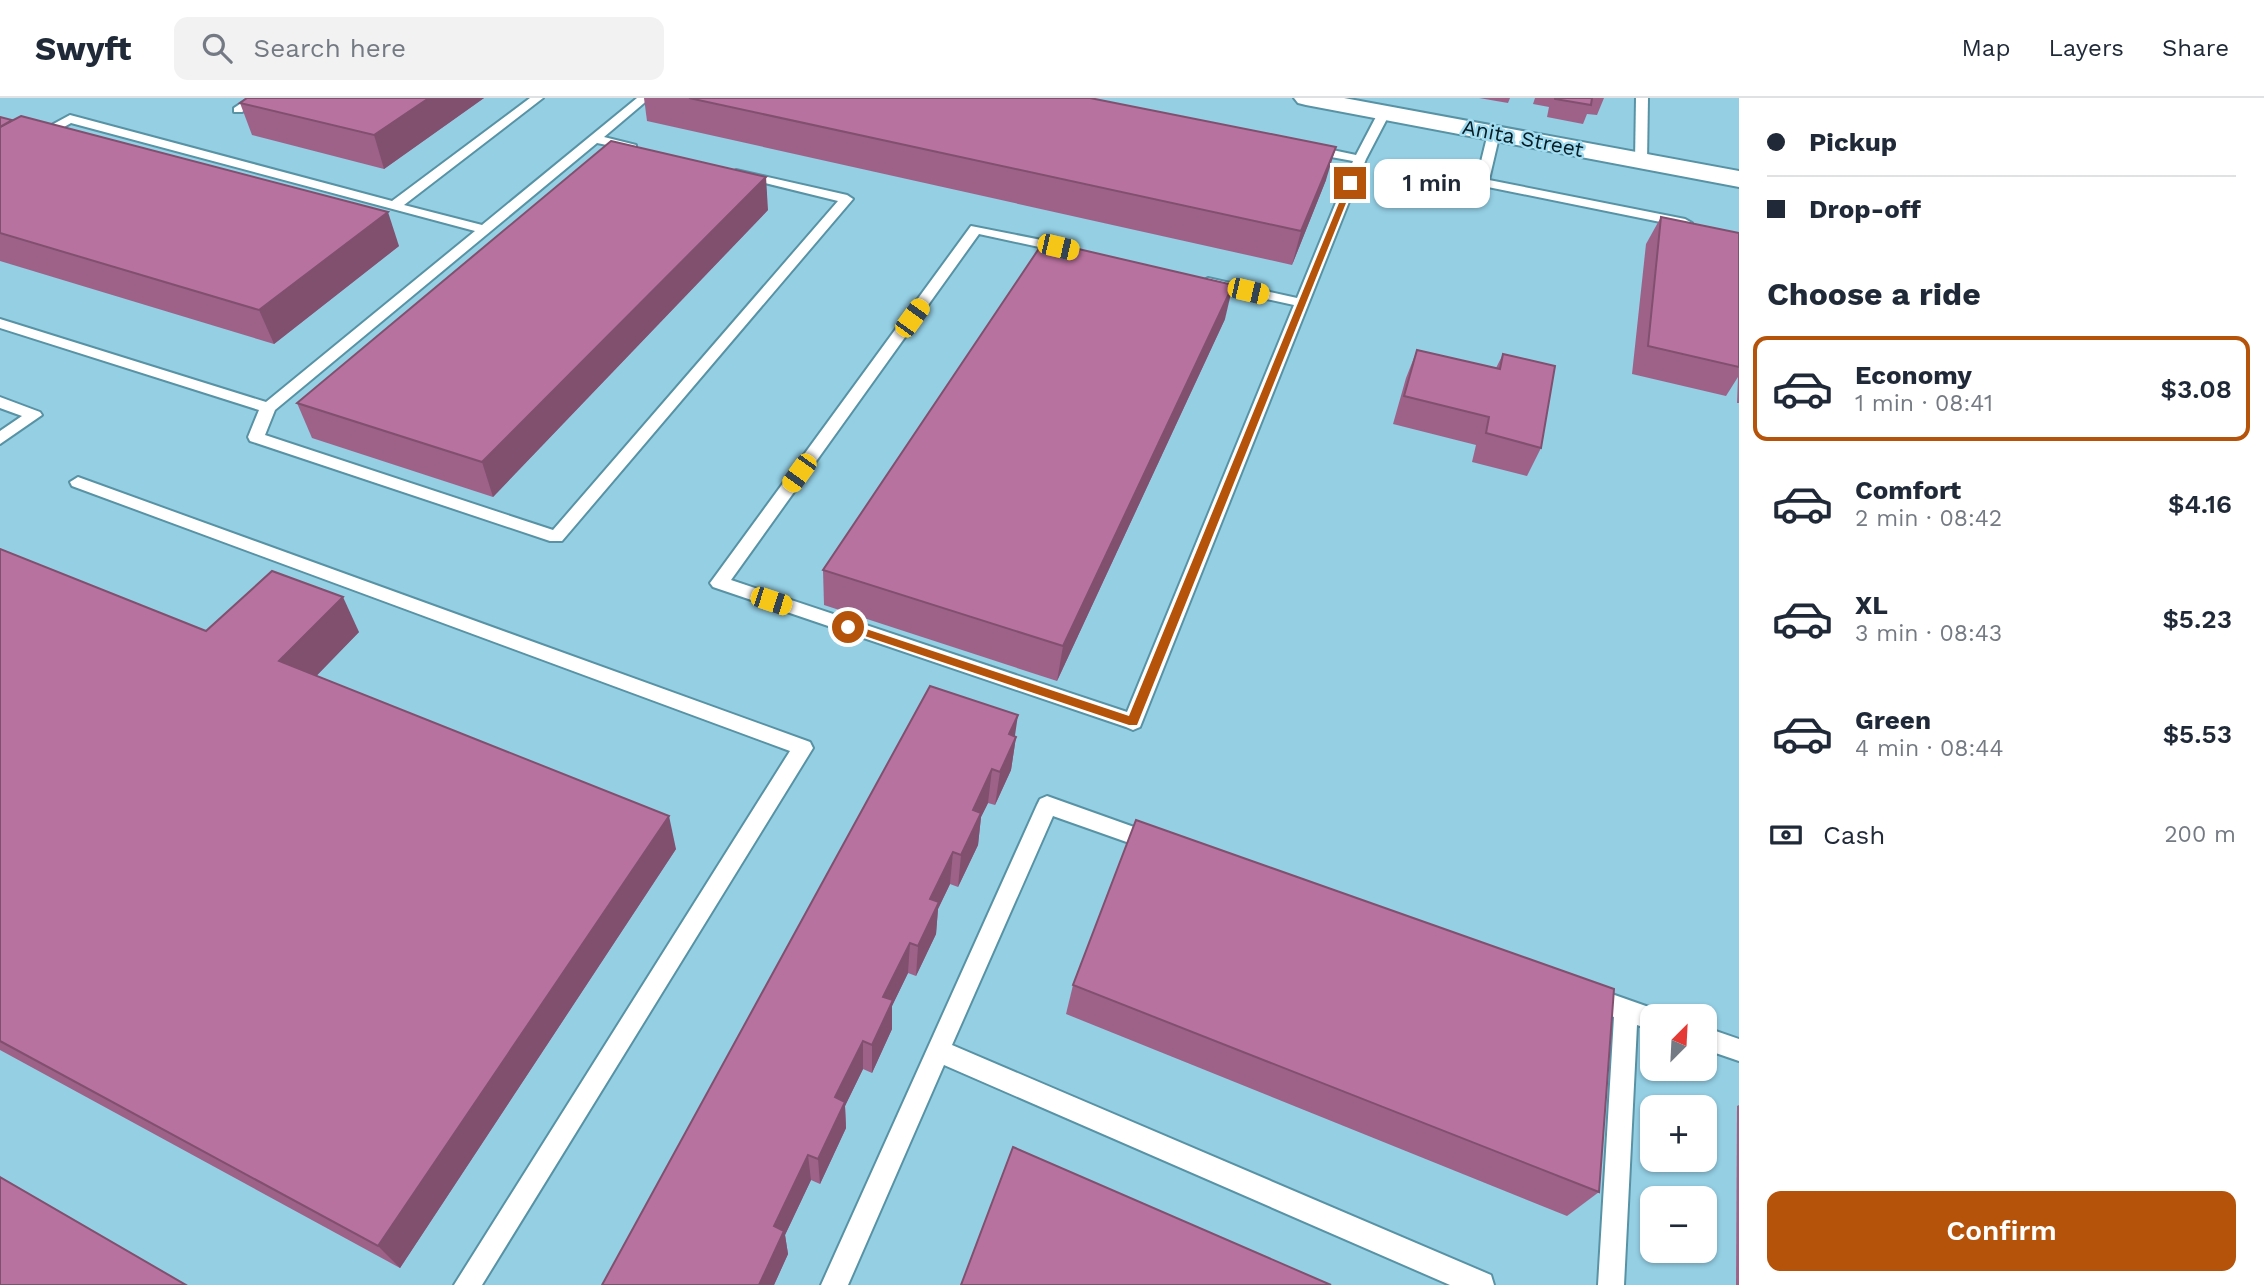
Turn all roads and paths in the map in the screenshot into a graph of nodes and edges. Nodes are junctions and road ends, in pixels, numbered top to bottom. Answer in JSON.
{"nodes":[{"id":1,"x":257,"y":98,"type":"edge"},
{"id":2,"x":537,"y":98,"type":"edge"},
{"id":3,"x":644,"y":98,"type":"edge"},
{"id":4,"x":1306,"y":98,"type":"edge"},
{"id":5,"x":1642,"y":98,"type":"edge"},
{"id":6,"x":238,"y":110,"type":"dead end"},
{"id":7,"x":1384,"y":113,"type":"junction"},
{"id":8,"x":1494,"y":133,"type":"junction"},
{"id":9,"x":596,"y":139,"type":"junction"},
{"id":10,"x":1294,"y":146,"type":"edge"},
{"id":11,"x":649,"y":152,"type":"edge"},
{"id":12,"x":0,"y":158,"type":"edge"},
{"id":13,"x":1360,"y":159,"type":"junction"},
{"id":14,"x":1641,"y":160,"type":"junction"},
{"id":15,"x":728,"y":170,"type":"edge"},
{"id":16,"x":1739,"y":179,"type":"edge"},
{"id":17,"x":394,"y":206,"type":"junction"},
{"id":18,"x":1692,"y":225,"type":"edge"},
{"id":19,"x":484,"y":229,"type":"junction"},
{"id":20,"x":1085,"y":254,"type":"edge"},
{"id":21,"x":1193,"y":278,"type":"edge"},
{"id":22,"x":1302,"y":303,"type":"junction"},
{"id":23,"x":0,"y":323,"type":"edge"},
{"id":24,"x":0,"y":402,"type":"edge"},
{"id":25,"x":268,"y":408,"type":"junction"},
{"id":26,"x":0,"y":439,"type":"edge"},
{"id":27,"x":79,"y":482,"type":"dead end"},
{"id":28,"x":1179,"y":852,"type":"edge"},
{"id":29,"x":1574,"y":992,"type":"edge"},
{"id":30,"x":1626,"y":1010,"type":"junction"},
{"id":31,"x":1640,"y":1015,"type":"edge"},
{"id":32,"x":1717,"y":1042,"type":"edge"},
{"id":33,"x":1739,"y":1050,"type":"edge"},
{"id":34,"x":938,"y":1051,"type":"junction"},
{"id":35,"x":467,"y":1285,"type":"edge"},
{"id":36,"x":834,"y":1285,"type":"edge"},
{"id":37,"x":1480,"y":1285,"type":"edge"},
{"id":38,"x":1611,"y":1285,"type":"edge"}],
"edges":[{"from":1,"to":6,"type":"lane"},
{"from":2,"to":17,"type":"lane"},
{"from":3,"to":9,"type":"lane"},
{"from":4,"to":7,"type":"street","name":"Anita Street"},
{"from":5,"to":14,"type":"lane"},
{"from":7,"to":8,"type":"street","name":"Anita Street"},
{"from":7,"to":13,"type":"lane"},
{"from":8,"to":14,"type":"street","name":"Anita Street"},
{"from":8,"to":18,"type":"lane"},
{"from":9,"to":11,"type":"lane"},
{"from":9,"to":19,"type":"lane"},
{"from":10,"to":13,"type":"lane"},
{"from":12,"to":17,"type":"lane"},
{"from":13,"to":22,"type":"lane"},
{"from":14,"to":16,"type":"street","name":"Anita Street"},
{"from":15,"to":25,"type":"lane"},
{"from":17,"to":19,"type":"lane"},
{"from":19,"to":25,"type":"lane"},
{"from":20,"to":22,"type":"lane"},
{"from":21,"to":22,"type":"lane"},
{"from":23,"to":25,"type":"lane"},
{"from":24,"to":26,"type":"lane"},
{"from":27,"to":35,"type":"lane"},
{"from":28,"to":34,"type":"lane"},
{"from":29,"to":30,"type":"lane"},
{"from":30,"to":31,"type":"lane"},
{"from":30,"to":38,"type":"lane"},
{"from":32,"to":33,"type":"lane"},
{"from":34,"to":36,"type":"lane"},
{"from":34,"to":37,"type":"lane"}]}
